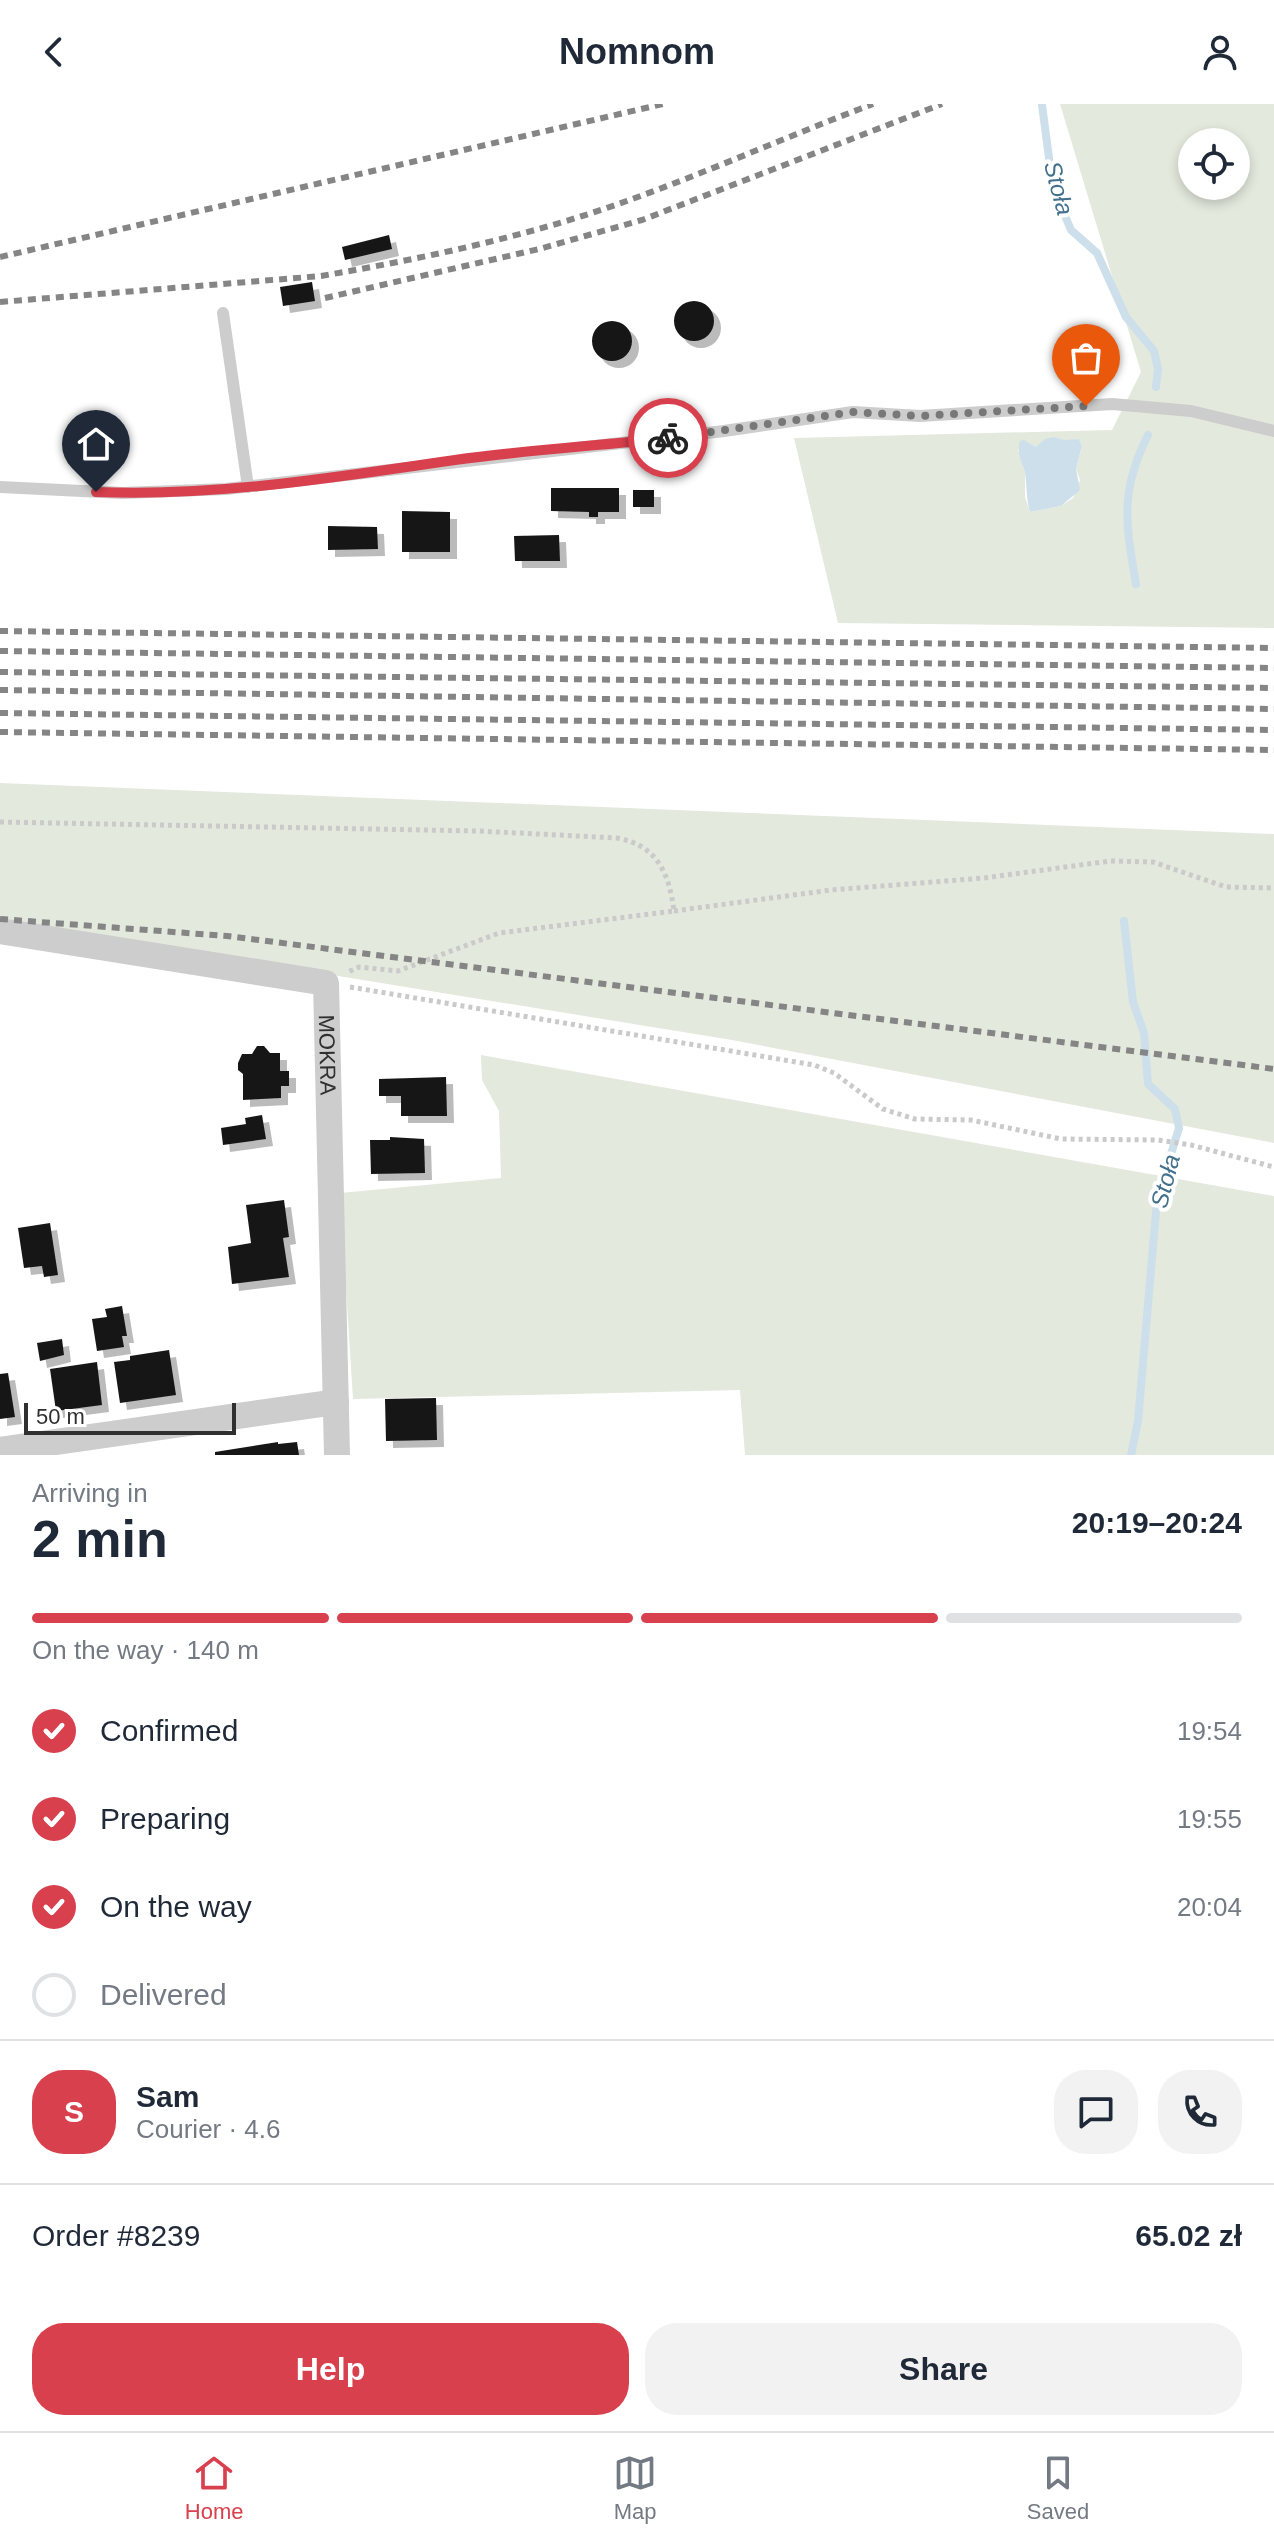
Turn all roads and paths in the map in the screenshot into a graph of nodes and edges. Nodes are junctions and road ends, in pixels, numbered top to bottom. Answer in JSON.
{"nodes":[{"id":1,"x":223,"y":313,"type":"dead end"},
{"id":2,"x":1274,"y":431,"type":"edge"},
{"id":3,"x":0,"y":487,"type":"edge"},
{"id":4,"x":248,"y":487,"type":"junction"},
{"id":5,"x":0,"y":822,"type":"edge"},
{"id":6,"x":1274,"y":888,"type":"edge"},
{"id":7,"x":674,"y":911,"type":"junction"},
{"id":8,"x":0,"y":931,"type":"edge"},
{"id":9,"x":326,"y":983,"type":"junction"},
{"id":10,"x":1274,"y":1167,"type":"edge"},
{"id":11,"x":336,"y":1402,"type":"junction"},
{"id":12,"x":0,"y":1450,"type":"edge"},
{"id":13,"x":337,"y":1455,"type":"edge"}],
"edges":[{"from":1,"to":4,"type":"lane"},
{"from":2,"to":4,"type":"lane"},
{"from":3,"to":4,"type":"lane"},
{"from":5,"to":7,"type":"path"},
{"from":6,"to":7,"type":"path"},
{"from":7,"to":9,"type":"path"},
{"from":8,"to":9,"type":"street","name":"MOKRA"},
{"from":9,"to":10,"type":"path"},
{"from":9,"to":11,"type":"street","name":"MOKRA"},
{"from":11,"to":12,"type":"street"},
{"from":11,"to":13,"type":"street","name":"MOKRA"}]}
